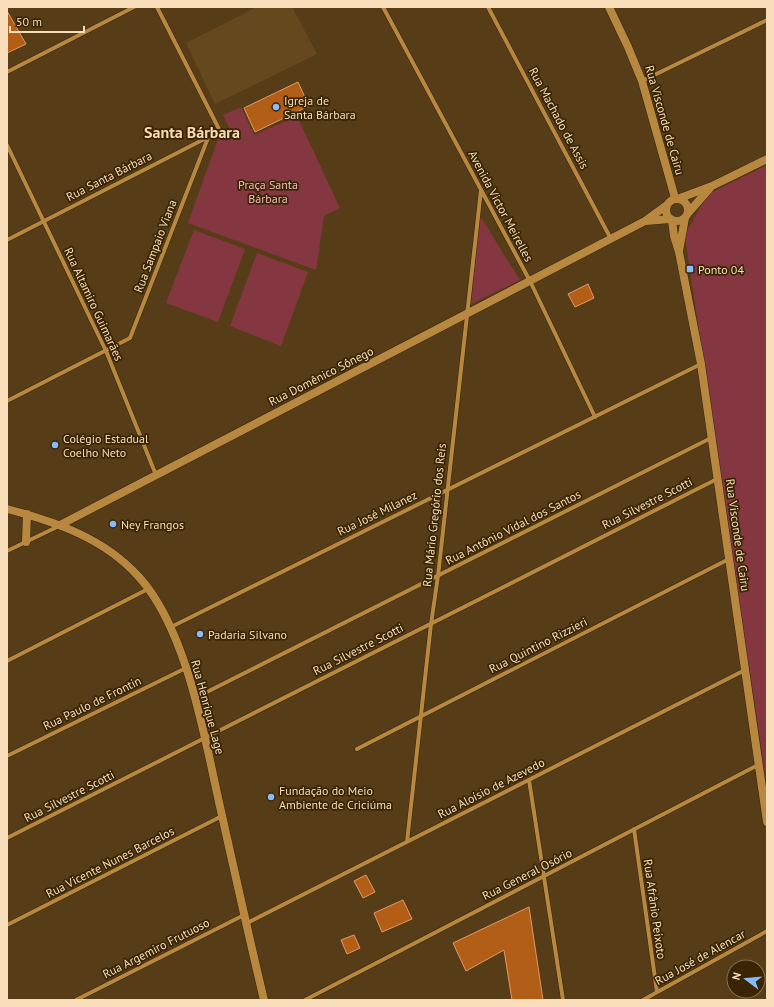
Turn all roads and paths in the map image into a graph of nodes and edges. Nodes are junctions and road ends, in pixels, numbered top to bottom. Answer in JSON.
{"nodes":[{"id":1,"x":134,"y":7,"type":"edge"},
{"id":2,"x":157,"y":7,"type":"edge"},
{"id":3,"x":383,"y":7,"type":"edge"},
{"id":4,"x":488,"y":7,"type":"edge"},
{"id":5,"x":608,"y":7,"type":"edge"},
{"id":6,"x":767,"y":20,"type":"edge"},
{"id":7,"x":7,"y":72,"type":"edge"},
{"id":8,"x":642,"y":81,"type":"junction"},
{"id":9,"x":208,"y":137,"type":"junction"},
{"id":10,"x":7,"y":145,"type":"edge"},
{"id":11,"x":767,"y":159,"type":"edge"},
{"id":12,"x":712,"y":186,"type":"junction"},
{"id":13,"x":481,"y":190,"type":"junction"},
{"id":14,"x":678,"y":198,"type":"junction"},
{"id":15,"x":667,"y":205,"type":"junction"},
{"id":16,"x":687,"y":215,"type":"junction"},
{"id":17,"x":671,"y":220,"type":"junction"},
{"id":18,"x":44,"y":221,"type":"junction"},
{"id":19,"x":645,"y":222,"type":"junction"},
{"id":20,"x":611,"y":239,"type":"junction"},
{"id":21,"x":7,"y":240,"type":"edge"},
{"id":22,"x":679,"y":252,"type":"junction"},
{"id":23,"x":530,"y":281,"type":"junction"},
{"id":24,"x":466,"y":314,"type":"junction"},
{"id":25,"x":106,"y":351,"type":"junction"},
{"id":26,"x":701,"y":364,"type":"junction"},
{"id":27,"x":7,"y":401,"type":"edge"},
{"id":28,"x":595,"y":417,"type":"junction"},
{"id":29,"x":712,"y":438,"type":"junction"},
{"id":30,"x":156,"y":475,"type":"junction"},
{"id":31,"x":718,"y":479,"type":"junction"},
{"id":32,"x":446,"y":490,"type":"junction"},
{"id":33,"x":7,"y":509,"type":"edge"},
{"id":34,"x":27,"y":514,"type":"junction"},
{"id":35,"x":60,"y":525,"type":"junction"},
{"id":36,"x":26,"y":542,"type":"junction"},
{"id":37,"x":7,"y":551,"type":"edge"},
{"id":38,"x":729,"y":559,"type":"junction"},
{"id":39,"x":438,"y":576,"type":"junction"},
{"id":40,"x":149,"y":589,"type":"junction"},
{"id":41,"x":431,"y":624,"type":"junction"},
{"id":42,"x":171,"y":627,"type":"junction"},
{"id":43,"x":7,"y":661,"type":"edge"},
{"id":44,"x":186,"y":668,"type":"junction"},
{"id":45,"x":746,"y":670,"type":"junction"},
{"id":46,"x":195,"y":698,"type":"junction"},
{"id":47,"x":421,"y":716,"type":"junction"},
{"id":48,"x":204,"y":738,"type":"junction"},
{"id":49,"x":356,"y":749,"type":"dead end"},
{"id":50,"x":7,"y":756,"type":"edge"},
{"id":51,"x":759,"y":765,"type":"junction"},
{"id":52,"x":529,"y":780,"type":"junction"},
{"id":53,"x":222,"y":816,"type":"junction"},
{"id":54,"x":767,"y":822,"type":"edge"},
{"id":55,"x":634,"y":829,"type":"junction"},
{"id":56,"x":7,"y":838,"type":"edge"},
{"id":57,"x":407,"y":842,"type":"junction"},
{"id":58,"x":544,"y":876,"type":"junction"},
{"id":59,"x":244,"y":914,"type":"junction"},
{"id":60,"x":246,"y":923,"type":"junction"},
{"id":61,"x":7,"y":925,"type":"edge"},
{"id":62,"x":767,"y":931,"type":"edge"},
{"id":63,"x":657,"y":992,"type":"junction"},
{"id":64,"x":76,"y":1000,"type":"edge"},
{"id":65,"x":264,"y":1000,"type":"edge"},
{"id":66,"x":305,"y":1000,"type":"edge"},
{"id":67,"x":563,"y":1000,"type":"edge"},
{"id":68,"x":643,"y":1000,"type":"edge"}],
"edges":[{"from":1,"to":7,"type":"street"},
{"from":2,"to":9,"type":"street","name":"Rua Santa Bárbara"},
{"from":3,"to":13,"type":"street","name":"Avenida Victor Meirelles"},
{"from":4,"to":20,"type":"street","name":"Rua Machado de Assis"},
{"from":5,"to":8,"type":"street","name":"Rua Visconde de Cairu"},
{"from":6,"to":8,"type":"street"},
{"from":8,"to":14,"type":"street","name":"Rua Visconde de Cairu"},
{"from":9,"to":18,"type":"street","name":"Rua Santa Bárbara"},
{"from":9,"to":25,"type":"street","name":"Rua Sampaio Viana"},
{"from":10,"to":18,"type":"street","name":"Rua Altamiro Guimarães"},
{"from":11,"to":12,"type":"street"},
{"from":12,"to":14,"type":"street"},
{"from":12,"to":16,"type":"street"},
{"from":13,"to":23,"type":"street","name":"Avenida Victor Meirelles"},
{"from":13,"to":24,"type":"street","name":"Rua Mário Gregório dos Reis"},
{"from":14,"to":15,"type":"street"},
{"from":14,"to":16,"type":"street"},
{"from":15,"to":17,"type":"street"},
{"from":15,"to":19,"type":"street","name":"Rua Domênico Sônego"},
{"from":16,"to":17,"type":"street"},
{"from":16,"to":22,"type":"street","name":"Rua Visconde de Cairu"},
{"from":17,"to":19,"type":"street","name":"Rua Domênico Sônego"},
{"from":17,"to":22,"type":"street","name":"Rua Visconde de Cairu"},
{"from":18,"to":21,"type":"street","name":"Rua Santa Bárbara"},
{"from":18,"to":25,"type":"street","name":"Rua Altamiro Guimarães"},
{"from":19,"to":20,"type":"street","name":"Rua Domênico Sônego"},
{"from":20,"to":23,"type":"street","name":"Rua Domênico Sônego"},
{"from":22,"to":26,"type":"street","name":"Rua Visconde de Cairu"},
{"from":23,"to":24,"type":"street","name":"Rua Domênico Sônego"},
{"from":23,"to":28,"type":"street","name":"Avenida Victor Meirelles"},
{"from":24,"to":30,"type":"street","name":"Rua Domênico Sônego"},
{"from":24,"to":32,"type":"street","name":"Rua Mário Gregório dos Reis"},
{"from":25,"to":27,"type":"street","name":"Rua Sampaio Viana"},
{"from":25,"to":30,"type":"street","name":"Rua Altamiro Guimarães"},
{"from":26,"to":28,"type":"street","name":"Rua José Milanez"},
{"from":26,"to":29,"type":"street","name":"Rua Visconde de Cairu"},
{"from":28,"to":32,"type":"street","name":"Rua José Milanez"},
{"from":29,"to":31,"type":"street","name":"Rua Visconde de Cairu"},
{"from":29,"to":39,"type":"street","name":"Rua Antônio Vidal dos Santos"},
{"from":30,"to":35,"type":"street","name":"Rua Domênico Sônego"},
{"from":31,"to":38,"type":"street","name":"Rua Visconde de Cairu"},
{"from":31,"to":41,"type":"street","name":"Rua Silvestre Scotti"},
{"from":32,"to":39,"type":"street","name":"Rua Mário Gregório dos Reis"},
{"from":32,"to":42,"type":"street","name":"Rua José Milanez"},
{"from":33,"to":34,"type":"street","name":"Rua Henrique Lage"},
{"from":34,"to":35,"type":"street","name":"Rua Henrique Lage"},
{"from":34,"to":36,"type":"street"},
{"from":35,"to":36,"type":"street","name":"Rua Domênico Sônego"},
{"from":35,"to":40,"type":"street","name":"Rua Henrique Lage"},
{"from":36,"to":37,"type":"street","name":"Rua Domênico Sônego"},
{"from":38,"to":45,"type":"street","name":"Rua Visconde de Cairu"},
{"from":38,"to":47,"type":"street","name":"Rua Quintino Rizzieri"},
{"from":39,"to":41,"type":"street","name":"Rua Mário Gregório dos Reis"},
{"from":39,"to":46,"type":"street","name":"Rua Antônio Vidal dos Santos"},
{"from":40,"to":42,"type":"street","name":"Rua Henrique Lage"},
{"from":40,"to":43,"type":"street"},
{"from":41,"to":47,"type":"street","name":"Rua Mário Gregório dos Reis"},
{"from":41,"to":48,"type":"street","name":"Rua Silvestre Scotti"},
{"from":42,"to":44,"type":"street","name":"Rua Henrique Lage"},
{"from":44,"to":46,"type":"street","name":"Rua Henrique Lage"},
{"from":44,"to":50,"type":"street","name":"Rua Paulo de Frontin"},
{"from":45,"to":51,"type":"street","name":"Rua Visconde de Cairu"},
{"from":45,"to":52,"type":"street","name":"Rua Aloísio de Azevedo"},
{"from":46,"to":48,"type":"street","name":"Rua Henrique Lage"},
{"from":47,"to":49,"type":"street","name":"Rua Quintino Rizzieri"},
{"from":47,"to":57,"type":"street","name":"Rua Mário Gregório dos Reis"},
{"from":48,"to":53,"type":"street","name":"Rua Henrique Lage"},
{"from":48,"to":56,"type":"street","name":"Rua Silvestre Scotti"},
{"from":51,"to":54,"type":"street","name":"Rua Visconde de Cairu"},
{"from":51,"to":55,"type":"street","name":"Rua General Osório"},
{"from":52,"to":57,"type":"street","name":"Rua Aloísio de Azevedo"},
{"from":52,"to":58,"type":"street"},
{"from":53,"to":59,"type":"street","name":"Rua Henrique Lage"},
{"from":53,"to":61,"type":"street","name":"Rua Vicente Nunes Barcelos"},
{"from":55,"to":58,"type":"street","name":"Rua General Osório"},
{"from":55,"to":63,"type":"street","name":"Rua Afrânio Peixoto"},
{"from":57,"to":60,"type":"street","name":"Rua Aloísio de Azevedo"},
{"from":58,"to":66,"type":"street","name":"Rua General Osório"},
{"from":58,"to":67,"type":"street"},
{"from":59,"to":60,"type":"street","name":"Rua Henrique Lage"},
{"from":59,"to":64,"type":"street","name":"Rua Argemiro Frutuoso"},
{"from":60,"to":65,"type":"street","name":"Rua Henrique Lage"},
{"from":62,"to":63,"type":"street","name":"Rua José de Alencar"},
{"from":63,"to":68,"type":"street","name":"Rua José de Alencar"}]}
